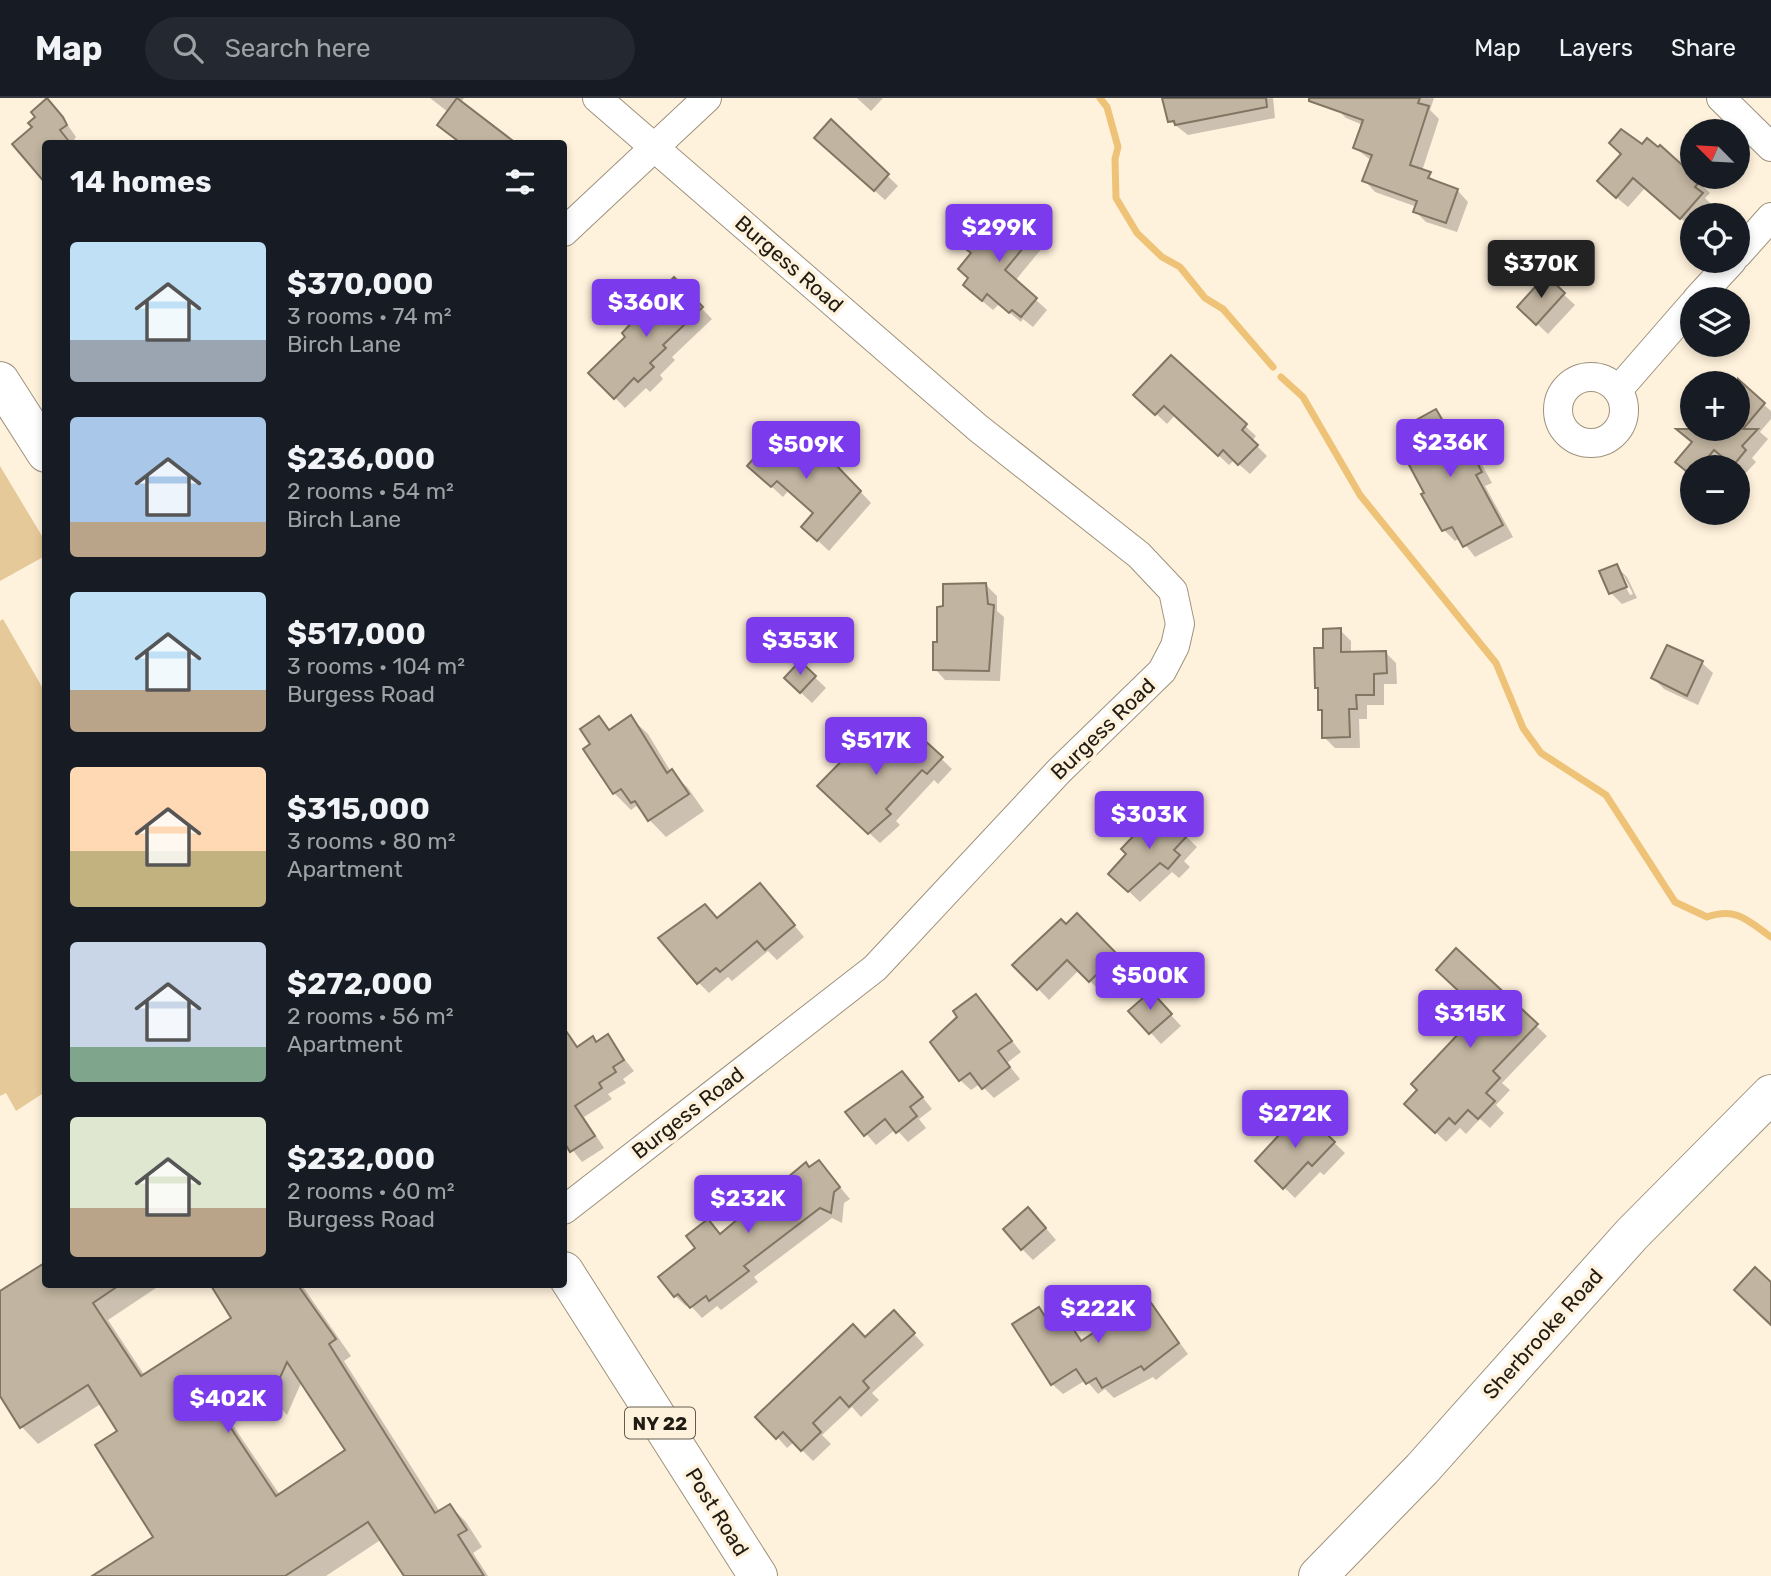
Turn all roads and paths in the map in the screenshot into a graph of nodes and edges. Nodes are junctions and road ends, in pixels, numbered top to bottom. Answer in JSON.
{"nodes":[{"id":1,"x":597,"y":98,"type":"edge"},
{"id":2,"x":707,"y":98,"type":"edge"},
{"id":3,"x":1721,"y":98,"type":"edge"},
{"id":4,"x":653,"y":147,"type":"junction"},
{"id":5,"x":1771,"y":147,"type":"edge"},
{"id":6,"x":1771,"y":217,"type":"edge"},
{"id":7,"x":567,"y":229,"type":"edge"},
{"id":8,"x":1750,"y":241,"type":"edge"},
{"id":9,"x":1721,"y":273,"type":"edge"},
{"id":10,"x":1708,"y":287,"type":"edge"},
{"id":11,"x":1680,"y":319,"type":"edge"},
{"id":12,"x":0,"y":381,"type":"edge"},
{"id":13,"x":1618,"y":390,"type":"dead end"},
{"id":14,"x":42,"y":447,"type":"edge"},
{"id":15,"x":1771,"y":1094,"type":"edge"},
{"id":16,"x":567,"y":1208,"type":"edge"},
{"id":17,"x":567,"y":1275,"type":"edge"},
{"id":18,"x":758,"y":1576,"type":"edge"},
{"id":19,"x":1318,"y":1576,"type":"edge"}],
"edges":[{"from":1,"to":4,"type":"street","name":"Burgess Road"},
{"from":2,"to":4,"type":"street"},
{"from":3,"to":5,"type":"street"},
{"from":4,"to":7,"type":"street"},
{"from":4,"to":16,"type":"street","name":"Burgess Road"},
{"from":6,"to":8,"type":"street"},
{"from":9,"to":10,"type":"street"},
{"from":11,"to":13,"type":"street"},
{"from":12,"to":14,"type":"street"},
{"from":15,"to":19,"type":"street","name":"Sherbrooke Road"},
{"from":17,"to":18,"type":"street","name":"Post Road","number":"NY 22"}]}
